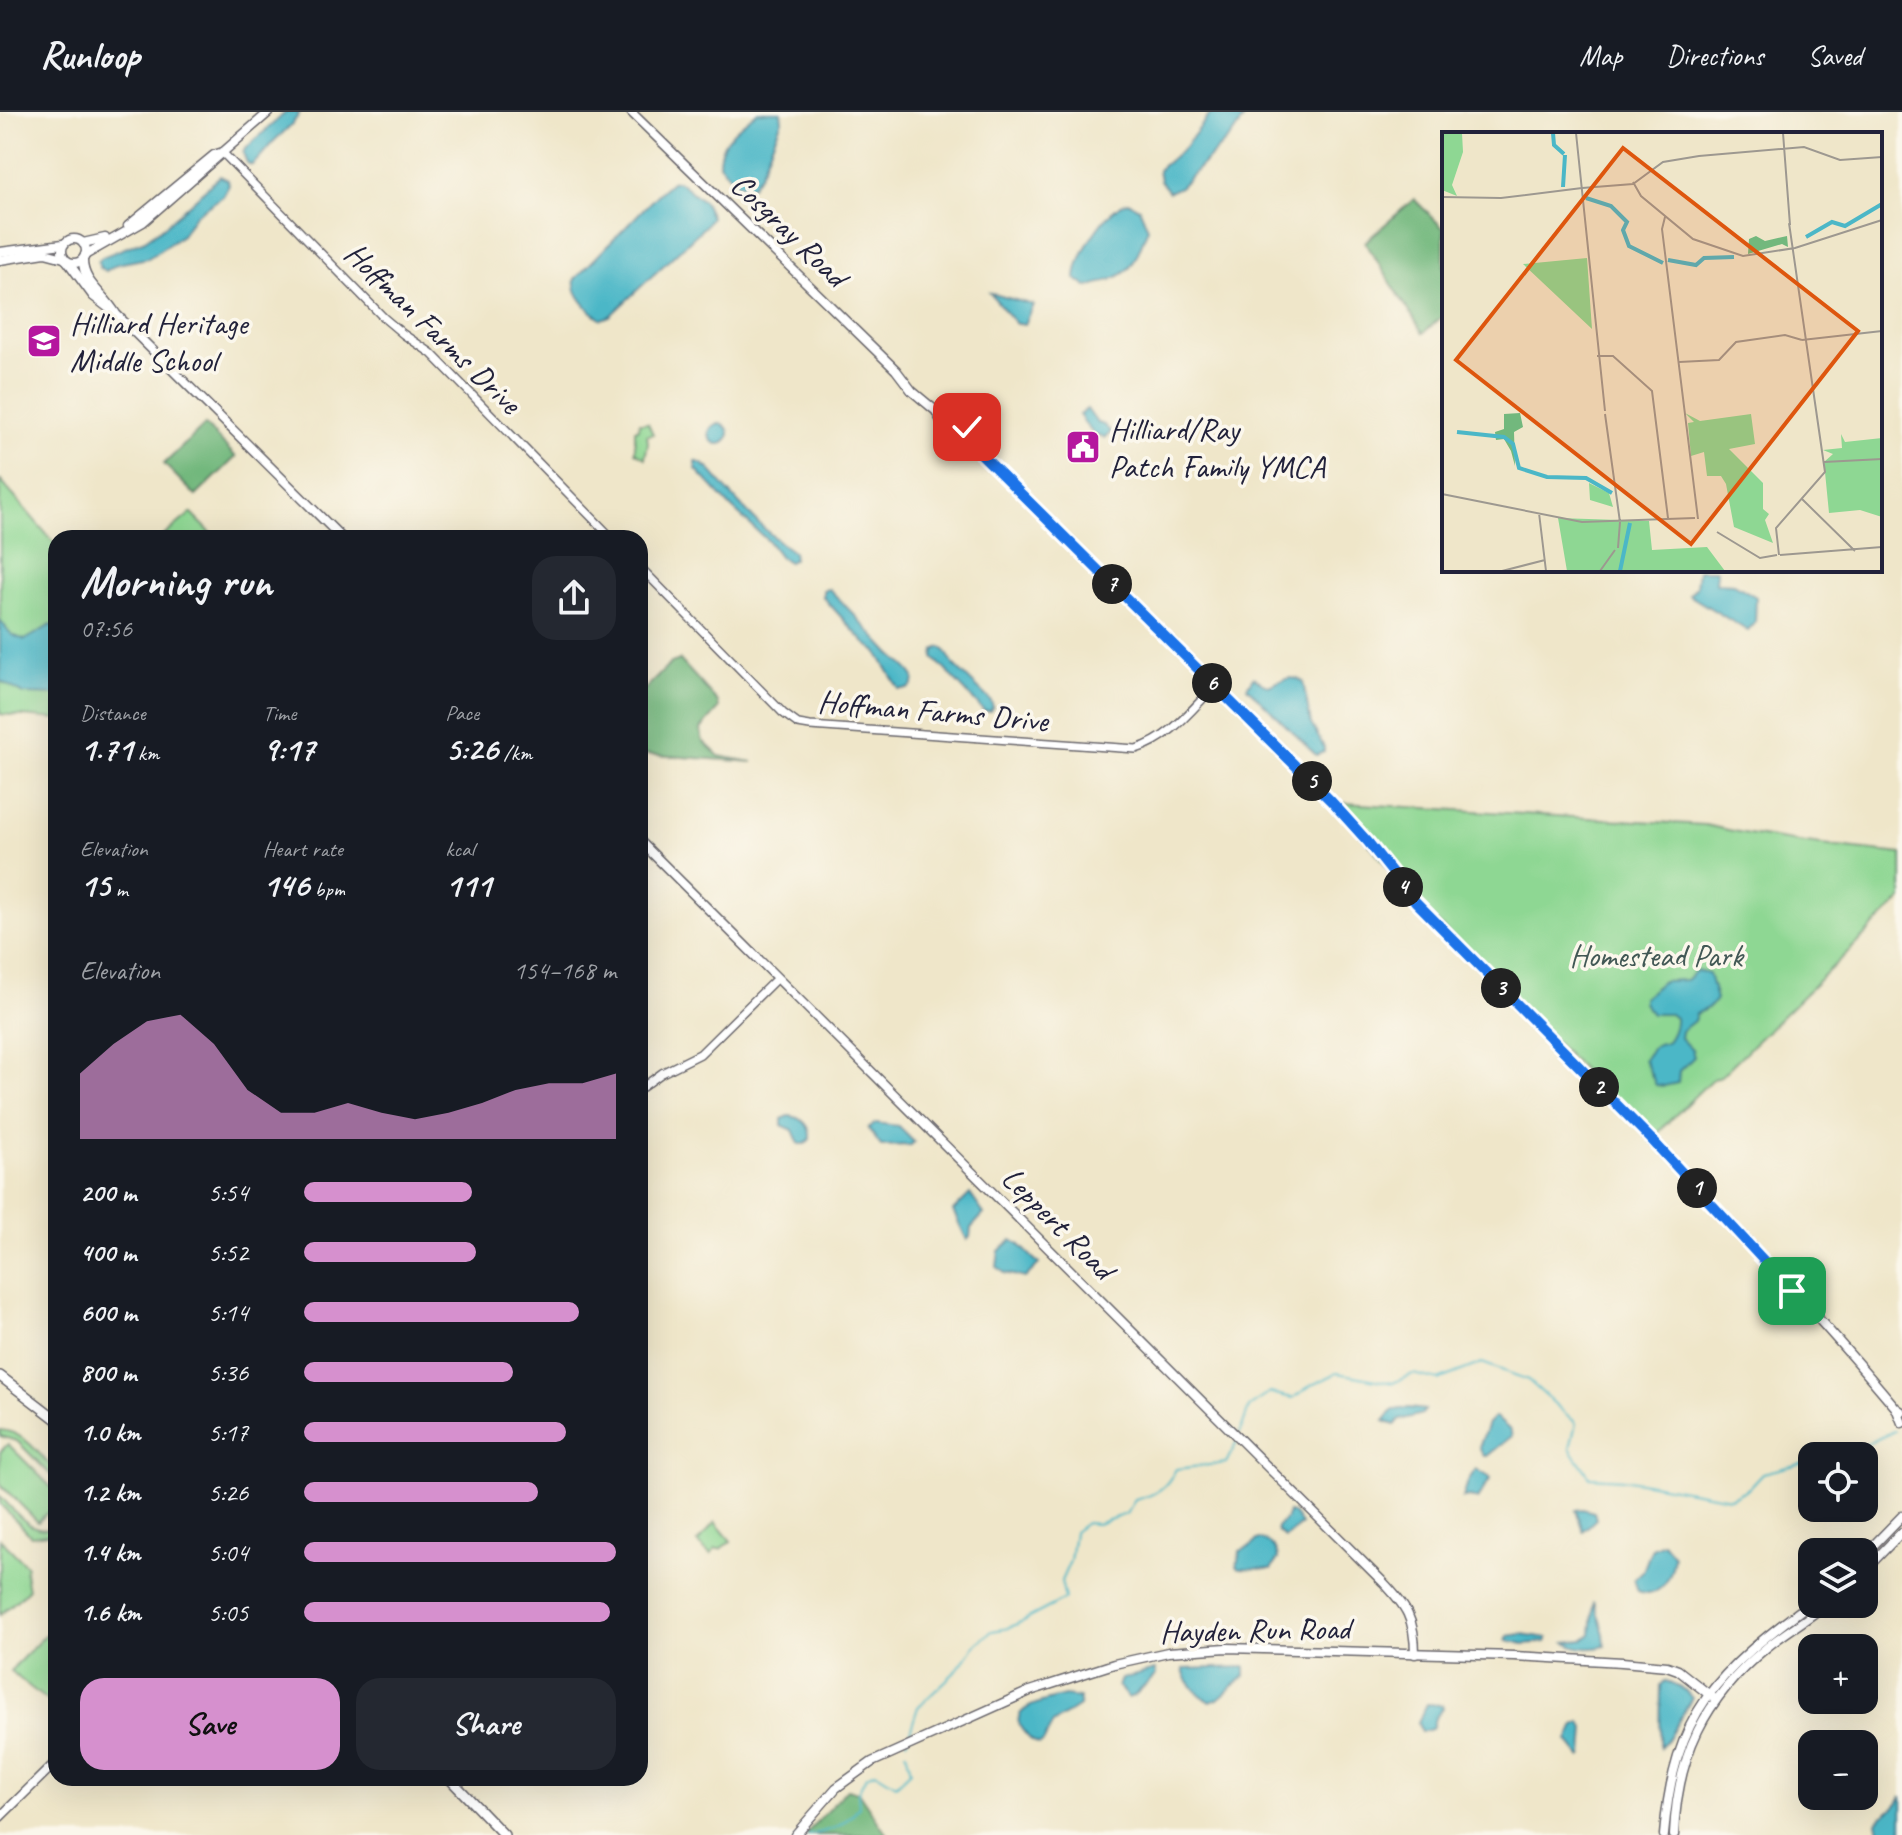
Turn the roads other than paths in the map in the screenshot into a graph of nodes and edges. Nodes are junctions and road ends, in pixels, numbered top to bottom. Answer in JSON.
{"nodes":[{"id":1,"x":269,"y":112,"type":"edge"},
{"id":2,"x":631,"y":112,"type":"edge"},
{"id":3,"x":222,"y":152,"type":"junction"},
{"id":4,"x":83,"y":243,"type":"junction"},
{"id":5,"x":63,"y":244,"type":"junction"},
{"id":6,"x":0,"y":252,"type":"edge"},
{"id":7,"x":84,"y":257,"type":"junction"},
{"id":8,"x":0,"y":260,"type":"edge"},
{"id":9,"x":67,"y":262,"type":"junction"},
{"id":10,"x":116,"y":314,"type":"junction"},
{"id":11,"x":910,"y":385,"type":"junction"},
{"id":12,"x":952,"y":415,"type":"junction"},
{"id":13,"x":943,"y":425,"type":"junction"},
{"id":14,"x":966,"y":430,"type":"junction"},
{"id":15,"x":957,"y":438,"type":"junction"},
{"id":16,"x":973,"y":446,"type":"junction"},
{"id":17,"x":334,"y":530,"type":"edge"},
{"id":18,"x":604,"y":530,"type":"edge"},
{"id":19,"x":648,"y":575,"type":"edge"},
{"id":20,"x":1215,"y":686,"type":"junction"},
{"id":21,"x":648,"y":849,"type":"edge"},
{"id":22,"x":777,"y":978,"type":"junction"},
{"id":23,"x":648,"y":1083,"type":"edge"},
{"id":24,"x":0,"y":1376,"type":"edge"},
{"id":25,"x":1899,"y":1410,"type":"edge"},
{"id":26,"x":48,"y":1413,"type":"edge"},
{"id":27,"x":1902,"y":1423,"type":"edge"},
{"id":28,"x":1902,"y":1516,"type":"edge"},
{"id":29,"x":1902,"y":1532,"type":"edge"},
{"id":30,"x":1878,"y":1541,"type":"edge"},
{"id":31,"x":1878,"y":1557,"type":"edge"},
{"id":32,"x":1798,"y":1612,"type":"edge"},
{"id":33,"x":1807,"y":1618,"type":"edge"},
{"id":34,"x":1415,"y":1654,"type":"junction"},
{"id":35,"x":1712,"y":1697,"type":"junction"},
{"id":36,"x":48,"y":1770,"type":"edge"},
{"id":37,"x":457,"y":1786,"type":"edge"},
{"id":38,"x":0,"y":1817,"type":"edge"},
{"id":39,"x":504,"y":1835,"type":"edge"},
{"id":40,"x":795,"y":1835,"type":"edge"},
{"id":41,"x":1664,"y":1835,"type":"edge"},
{"id":42,"x":1674,"y":1835,"type":"edge"}],
"edges":[{"from":1,"to":3,"type":"main road"},
{"from":2,"to":11,"type":"main road","name":"Cosgray Road"},
{"from":3,"to":4,"type":"main road"},
{"from":3,"to":7,"type":"main road"},
{"from":3,"to":18,"type":"street","name":"Hoffman Farms Drive"},
{"from":4,"to":5,"type":"main road"},
{"from":4,"to":7,"type":"main road"},
{"from":5,"to":6,"type":"main road"},
{"from":5,"to":9,"type":"main road"},
{"from":7,"to":9,"type":"main road"},
{"from":7,"to":10,"type":"main road"},
{"from":8,"to":9,"type":"main road"},
{"from":9,"to":10,"type":"main road"},
{"from":10,"to":17,"type":"main road"},
{"from":11,"to":12,"type":"main road","name":"Cosgray Road"},
{"from":11,"to":13,"type":"main road","name":"Cosgray Road"},
{"from":12,"to":13,"type":"main road"},
{"from":12,"to":14,"type":"main road"},
{"from":13,"to":15,"type":"main road"},
{"from":14,"to":15,"type":"main road"},
{"from":14,"to":16,"type":"main road"},
{"from":15,"to":16,"type":"main road"},
{"from":16,"to":20,"type":"main road"},
{"from":19,"to":20,"type":"street","name":"Hoffman Farms Drive"},
{"from":20,"to":25,"type":"main road"},
{"from":21,"to":22,"type":"main road","name":"Leppert Road"},
{"from":22,"to":23,"type":"street"},
{"from":22,"to":34,"type":"main road","name":"Leppert Road"},
{"from":24,"to":26,"type":"main road"},
{"from":25,"to":27,"type":"main road"},
{"from":28,"to":30,"type":"main road"},
{"from":29,"to":31,"type":"main road"},
{"from":32,"to":35,"type":"main road"},
{"from":33,"to":35,"type":"main road"},
{"from":34,"to":35,"type":"main road","name":"Hayden Run Road"},
{"from":34,"to":40,"type":"main road","name":"Hayden Run Road"},
{"from":35,"to":41,"type":"main road"},
{"from":35,"to":42,"type":"main road"},
{"from":36,"to":38,"type":"main road"},
{"from":37,"to":39,"type":"main road"}]}
